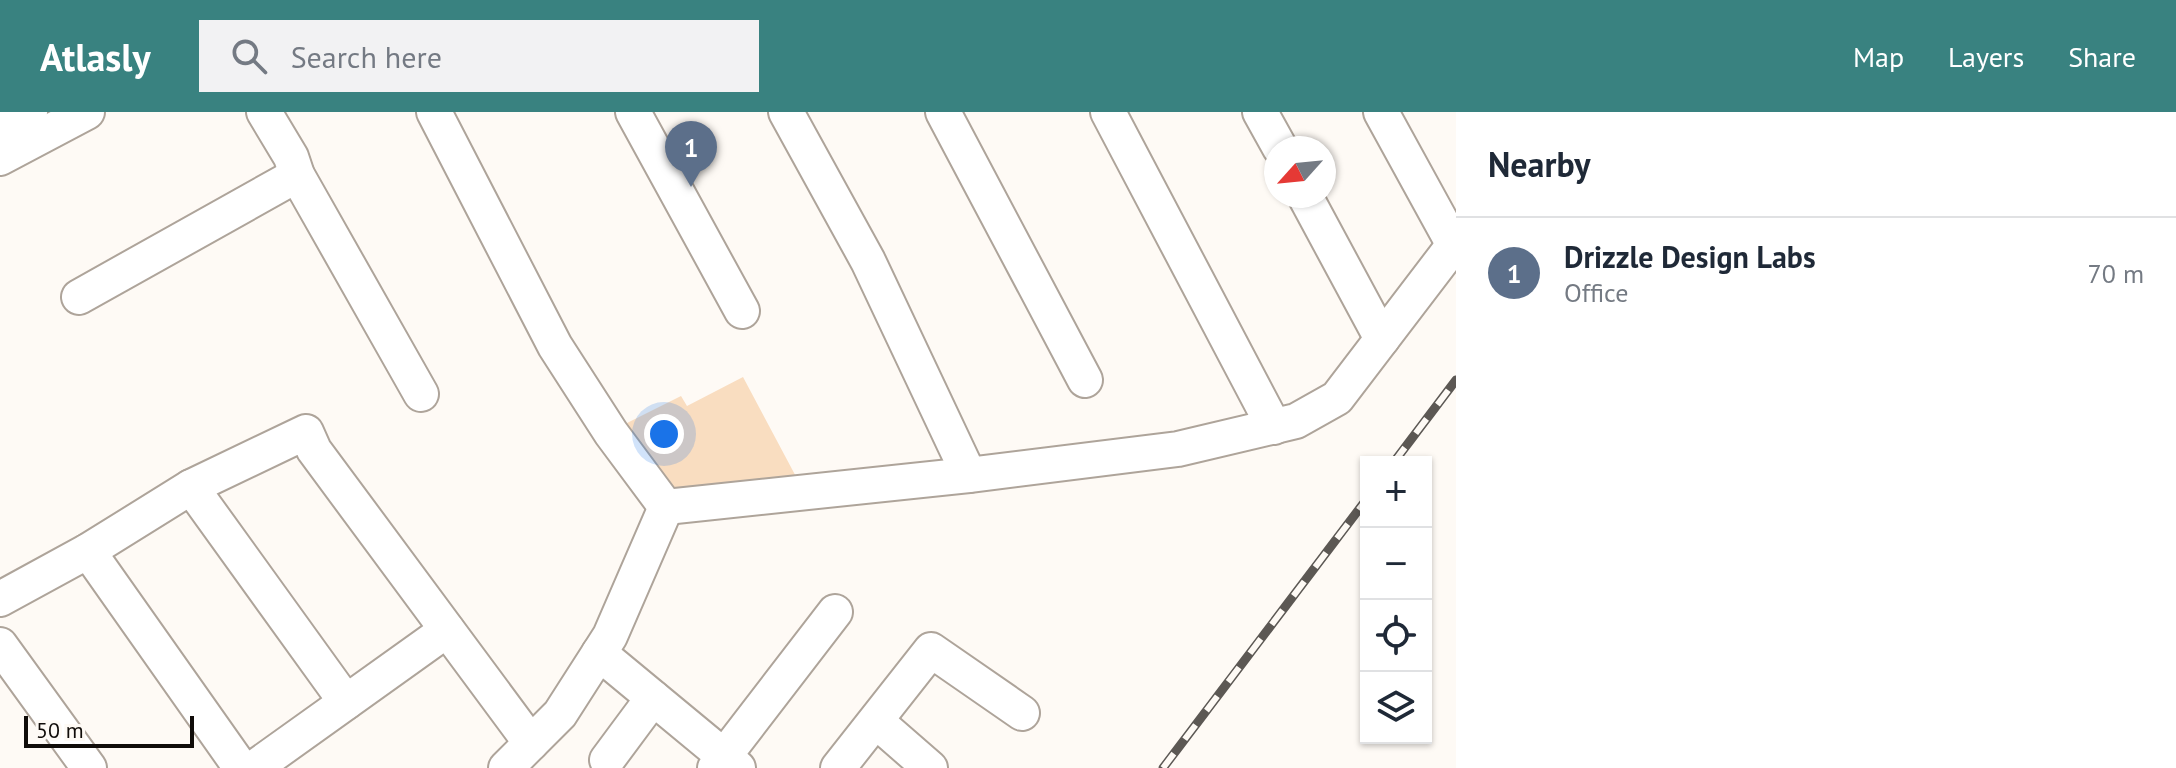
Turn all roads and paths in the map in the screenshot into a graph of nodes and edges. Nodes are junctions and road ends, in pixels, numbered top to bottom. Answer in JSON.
{"nodes":[{"id":1,"x":30,"y":112,"type":"edge"},
{"id":2,"x":87,"y":112,"type":"edge"},
{"id":3,"x":264,"y":112,"type":"edge"},
{"id":4,"x":434,"y":112,"type":"edge"},
{"id":5,"x":633,"y":112,"type":"edge"},
{"id":6,"x":786,"y":112,"type":"edge"},
{"id":7,"x":943,"y":112,"type":"edge"},
{"id":8,"x":1108,"y":112,"type":"edge"},
{"id":9,"x":1260,"y":112,"type":"edge"},
{"id":10,"x":1389,"y":115,"type":"edge"},
{"id":11,"x":0,"y":128,"type":"edge"},
{"id":12,"x":1273,"y":136,"type":"edge"},
{"id":13,"x":0,"y":158,"type":"edge"},
{"id":14,"x":297,"y":175,"type":"junction"},
{"id":15,"x":1311,"y":208,"type":"edge"},
{"id":16,"x":1455,"y":244,"type":"edge"},
{"id":17,"x":79,"y":297,"type":"dead end"},
{"id":18,"x":742,"y":311,"type":"dead end"},
{"id":19,"x":1382,"y":339,"type":"junction"},
{"id":20,"x":1085,"y":380,"type":"dead end"},
{"id":21,"x":421,"y":394,"type":"dead end"},
{"id":22,"x":1274,"y":427,"type":"junction"},
{"id":23,"x":969,"y":475,"type":"junction"},
{"id":24,"x":191,"y":487,"type":"junction"},
{"id":25,"x":666,"y":507,"type":"junction"},
{"id":26,"x":88,"y":551,"type":"junction"},
{"id":27,"x":0,"y":599,"type":"edge"},
{"id":28,"x":835,"y":612,"type":"dead end"},
{"id":29,"x":447,"y":630,"type":"junction"},
{"id":30,"x":0,"y":645,"type":"edge"},
{"id":31,"x":599,"y":653,"type":"junction"},
{"id":32,"x":653,"y":698,"type":"junction"},
{"id":33,"x":346,"y":702,"type":"junction"},
{"id":34,"x":1022,"y":713,"type":"dead end"},
{"id":35,"x":876,"y":721,"type":"junction"},
{"id":36,"x":531,"y":743,"type":"junction"},
{"id":37,"x":607,"y":760,"type":"dead end"},
{"id":38,"x":726,"y":764,"type":"edge"},
{"id":39,"x":89,"y":768,"type":"edge"},
{"id":40,"x":241,"y":768,"type":"edge"},
{"id":41,"x":254,"y":768,"type":"edge"},
{"id":42,"x":506,"y":768,"type":"edge"},
{"id":43,"x":838,"y":768,"type":"edge"},
{"id":44,"x":930,"y":768,"type":"edge"}],
"edges":[{"from":1,"to":11,"type":"street"},
{"from":2,"to":13,"type":"street"},
{"from":3,"to":14,"type":"street"},
{"from":4,"to":25,"type":"street"},
{"from":5,"to":18,"type":"street"},
{"from":6,"to":23,"type":"street"},
{"from":7,"to":20,"type":"street"},
{"from":8,"to":22,"type":"street"},
{"from":9,"to":12,"type":"street"},
{"from":10,"to":16,"type":"street"},
{"from":14,"to":17,"type":"street"},
{"from":14,"to":21,"type":"street"},
{"from":15,"to":19,"type":"street"},
{"from":16,"to":19,"type":"street"},
{"from":19,"to":22,"type":"street"},
{"from":22,"to":23,"type":"street"},
{"from":23,"to":25,"type":"street"},
{"from":24,"to":26,"type":"street"},
{"from":24,"to":29,"type":"street"},
{"from":24,"to":33,"type":"street"},
{"from":25,"to":31,"type":"street"},
{"from":26,"to":27,"type":"street"},
{"from":26,"to":40,"type":"street"},
{"from":28,"to":38,"type":"street"},
{"from":29,"to":33,"type":"street"},
{"from":29,"to":36,"type":"street"},
{"from":30,"to":39,"type":"street"},
{"from":31,"to":32,"type":"street"},
{"from":31,"to":36,"type":"street"},
{"from":32,"to":37,"type":"street"},
{"from":32,"to":38,"type":"street"},
{"from":33,"to":41,"type":"street"},
{"from":34,"to":35,"type":"street"},
{"from":35,"to":43,"type":"street"},
{"from":35,"to":44,"type":"street"},
{"from":36,"to":42,"type":"street"}]}
